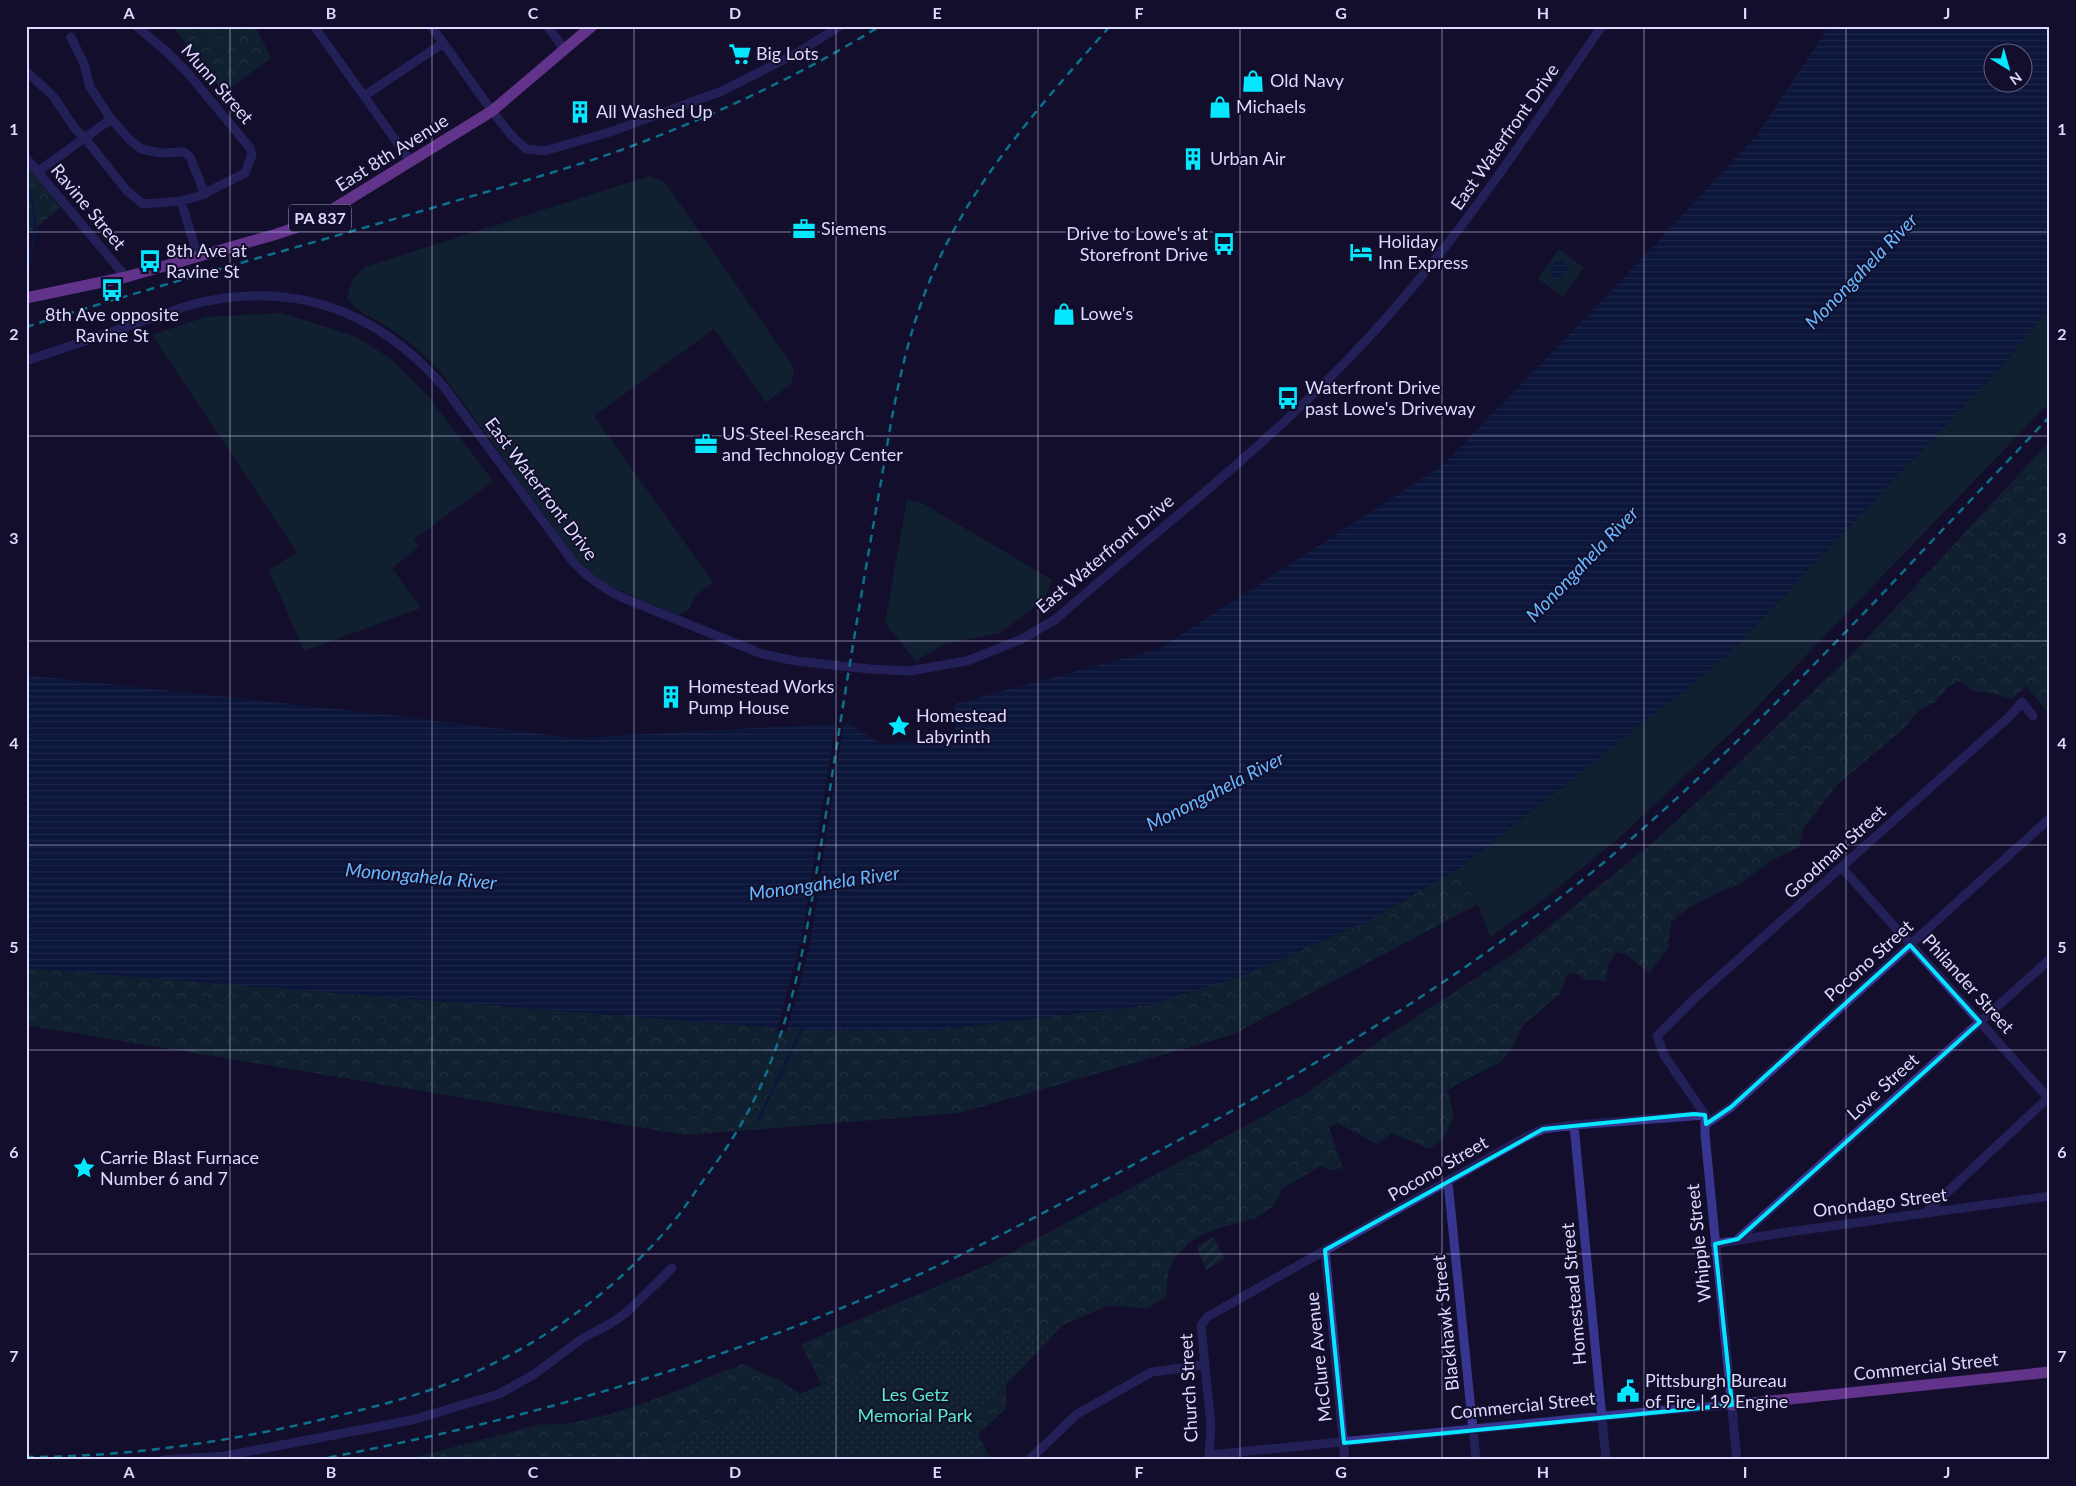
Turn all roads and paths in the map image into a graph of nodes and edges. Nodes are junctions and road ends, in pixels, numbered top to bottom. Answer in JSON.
{"nodes":[{"id":1,"x":136,"y":26,"type":"edge"},
{"id":2,"x":314,"y":26,"type":"edge"},
{"id":3,"x":431,"y":26,"type":"edge"},
{"id":4,"x":548,"y":26,"type":"edge"},
{"id":5,"x":592,"y":26,"type":"edge"},
{"id":6,"x":840,"y":26,"type":"edge"},
{"id":7,"x":1602,"y":26,"type":"edge"},
{"id":8,"x":71,"y":37,"type":"dead end"},
{"id":9,"x":443,"y":43,"type":"junction"},
{"id":10,"x":565,"y":50,"type":"junction"},
{"id":11,"x":26,"y":71,"type":"edge"},
{"id":12,"x":364,"y":96,"type":"junction"},
{"id":13,"x":492,"y":111,"type":"junction"},
{"id":14,"x":111,"y":119,"type":"junction"},
{"id":15,"x":84,"y":137,"type":"junction"},
{"id":16,"x":26,"y":158,"type":"edge"},
{"id":17,"x":411,"y":162,"type":"junction"},
{"id":18,"x":37,"y":172,"type":"junction"},
{"id":19,"x":205,"y":194,"type":"junction"},
{"id":20,"x":181,"y":201,"type":"junction"},
{"id":21,"x":198,"y":257,"type":"junction"},
{"id":22,"x":126,"y":277,"type":"junction"},
{"id":23,"x":26,"y":298,"type":"edge"},
{"id":24,"x":26,"y":361,"type":"edge"},
{"id":25,"x":2033,"y":716,"type":"dead end"},
{"id":26,"x":2050,"y":818,"type":"edge"},
{"id":27,"x":1842,"y":868,"type":"junction"},
{"id":28,"x":1910,"y":945,"type":"junction"},
{"id":29,"x":2050,"y":959,"type":"edge"},
{"id":30,"x":1980,"y":1022,"type":"junction"},
{"id":31,"x":2049,"y":1098,"type":"edge"},
{"id":32,"x":1705,"y":1119,"type":"junction"},
{"id":33,"x":1574,"y":1125,"type":"junction"},
{"id":34,"x":1448,"y":1182,"type":"junction"},
{"id":35,"x":2050,"y":1196,"type":"edge"},
{"id":36,"x":1924,"y":1214,"type":"junction"},
{"id":37,"x":1738,"y":1239,"type":"junction"},
{"id":38,"x":1715,"y":1244,"type":"junction"},
{"id":39,"x":1324,"y":1250,"type":"junction"},
{"id":40,"x":672,"y":1268,"type":"dead end"},
{"id":41,"x":1207,"y":1317,"type":"joint"},
{"id":42,"x":1203,"y":1365,"type":"junction"},
{"id":43,"x":2050,"y":1372,"type":"edge"},
{"id":44,"x":1732,"y":1405,"type":"junction"},
{"id":45,"x":1602,"y":1416,"type":"junction"},
{"id":46,"x":1473,"y":1429,"type":"junction"},
{"id":47,"x":1344,"y":1443,"type":"junction"},
{"id":48,"x":1208,"y":1458,"type":"edge"},
{"id":49,"x":163,"y":1460,"type":"edge"},
{"id":50,"x":1029,"y":1460,"type":"edge"},
{"id":51,"x":1345,"y":1460,"type":"edge"},
{"id":52,"x":1476,"y":1460,"type":"edge"},
{"id":53,"x":1606,"y":1460,"type":"edge"},
{"id":54,"x":1737,"y":1460,"type":"edge"}],
"edges":[{"from":1,"to":19,"type":"street","name":"Munn Street"},
{"from":2,"to":12,"type":"street"},
{"from":3,"to":9,"type":"street"},
{"from":4,"to":10,"type":"street"},
{"from":5,"to":10,"type":"main road","name":"East 8th Avenue","number":"PA 837"},
{"from":6,"to":13,"type":"street"},
{"from":7,"to":24,"type":"street","name":"East Waterfront Drive"},
{"from":8,"to":14,"type":"street"},
{"from":9,"to":12,"type":"street"},
{"from":9,"to":13,"type":"street"},
{"from":10,"to":13,"type":"main road","name":"East 8th Avenue","number":"PA 837"},
{"from":11,"to":15,"type":"street"},
{"from":12,"to":17,"type":"street"},
{"from":13,"to":17,"type":"main road","name":"East 8th Avenue","number":"PA 837"},
{"from":14,"to":15,"type":"street"},
{"from":14,"to":19,"type":"street"},
{"from":15,"to":18,"type":"street"},
{"from":15,"to":20,"type":"street"},
{"from":16,"to":18,"type":"street","name":"Ravine Street"},
{"from":17,"to":21,"type":"main road","name":"East 8th Avenue","number":"PA 837"},
{"from":18,"to":22,"type":"street","name":"Ravine Street"},
{"from":19,"to":20,"type":"street"},
{"from":20,"to":21,"type":"street"},
{"from":21,"to":22,"type":"main road","name":"East 8th Avenue","number":"PA 837"},
{"from":22,"to":23,"type":"main road","number":"PA 837"},
{"from":25,"to":27,"type":"street","name":"Goodman Street"},
{"from":26,"to":28,"type":"street","name":"Pocono Street"},
{"from":27,"to":28,"type":"street","name":"Philander Street"},
{"from":27,"to":32,"type":"street","name":"Goodman Street"},
{"from":28,"to":30,"type":"street","name":"Philander Street"},
{"from":28,"to":32,"type":"street","name":"Pocono Street"},
{"from":29,"to":30,"type":"street","name":"Love Street"},
{"from":30,"to":31,"type":"street","name":"Philander Street"},
{"from":30,"to":37,"type":"street","name":"Love Street"},
{"from":31,"to":36,"type":"street"},
{"from":32,"to":33,"type":"street","name":"Pocono Street"},
{"from":32,"to":38,"type":"street","name":"Whipple Street"},
{"from":33,"to":34,"type":"street","name":"Pocono Street"},
{"from":33,"to":45,"type":"street","name":"Homestead Street"},
{"from":34,"to":39,"type":"street","name":"Pocono Street"},
{"from":34,"to":46,"type":"street","name":"Blackhawk Street"},
{"from":35,"to":36,"type":"street","name":"Onondago Street"},
{"from":36,"to":37,"type":"street","name":"Onondago Street"},
{"from":37,"to":38,"type":"street","name":"Onondago Street"},
{"from":38,"to":44,"type":"street","name":"Whipple Street"},
{"from":39,"to":41,"type":"street","name":"Pocono Street"},
{"from":39,"to":47,"type":"street","name":"McClure Avenue"},
{"from":40,"to":49,"type":"street"},
{"from":41,"to":42,"type":"street","name":"Church Street"},
{"from":42,"to":48,"type":"street","name":"Church Street"},
{"from":42,"to":50,"type":"street"},
{"from":43,"to":44,"type":"main road","name":"Commercial Street"},
{"from":44,"to":45,"type":"street","name":"Commercial Street"},
{"from":44,"to":54,"type":"street","name":"Whipple Street"},
{"from":45,"to":46,"type":"street","name":"Commercial Street"},
{"from":45,"to":53,"type":"street","name":"Homestead Street"},
{"from":46,"to":47,"type":"street","name":"Commercial Street"},
{"from":46,"to":52,"type":"street","name":"Blackhawk Street"},
{"from":47,"to":48,"type":"street","name":"Commercial Street"},
{"from":47,"to":51,"type":"street","name":"McClure Avenue"}]}
